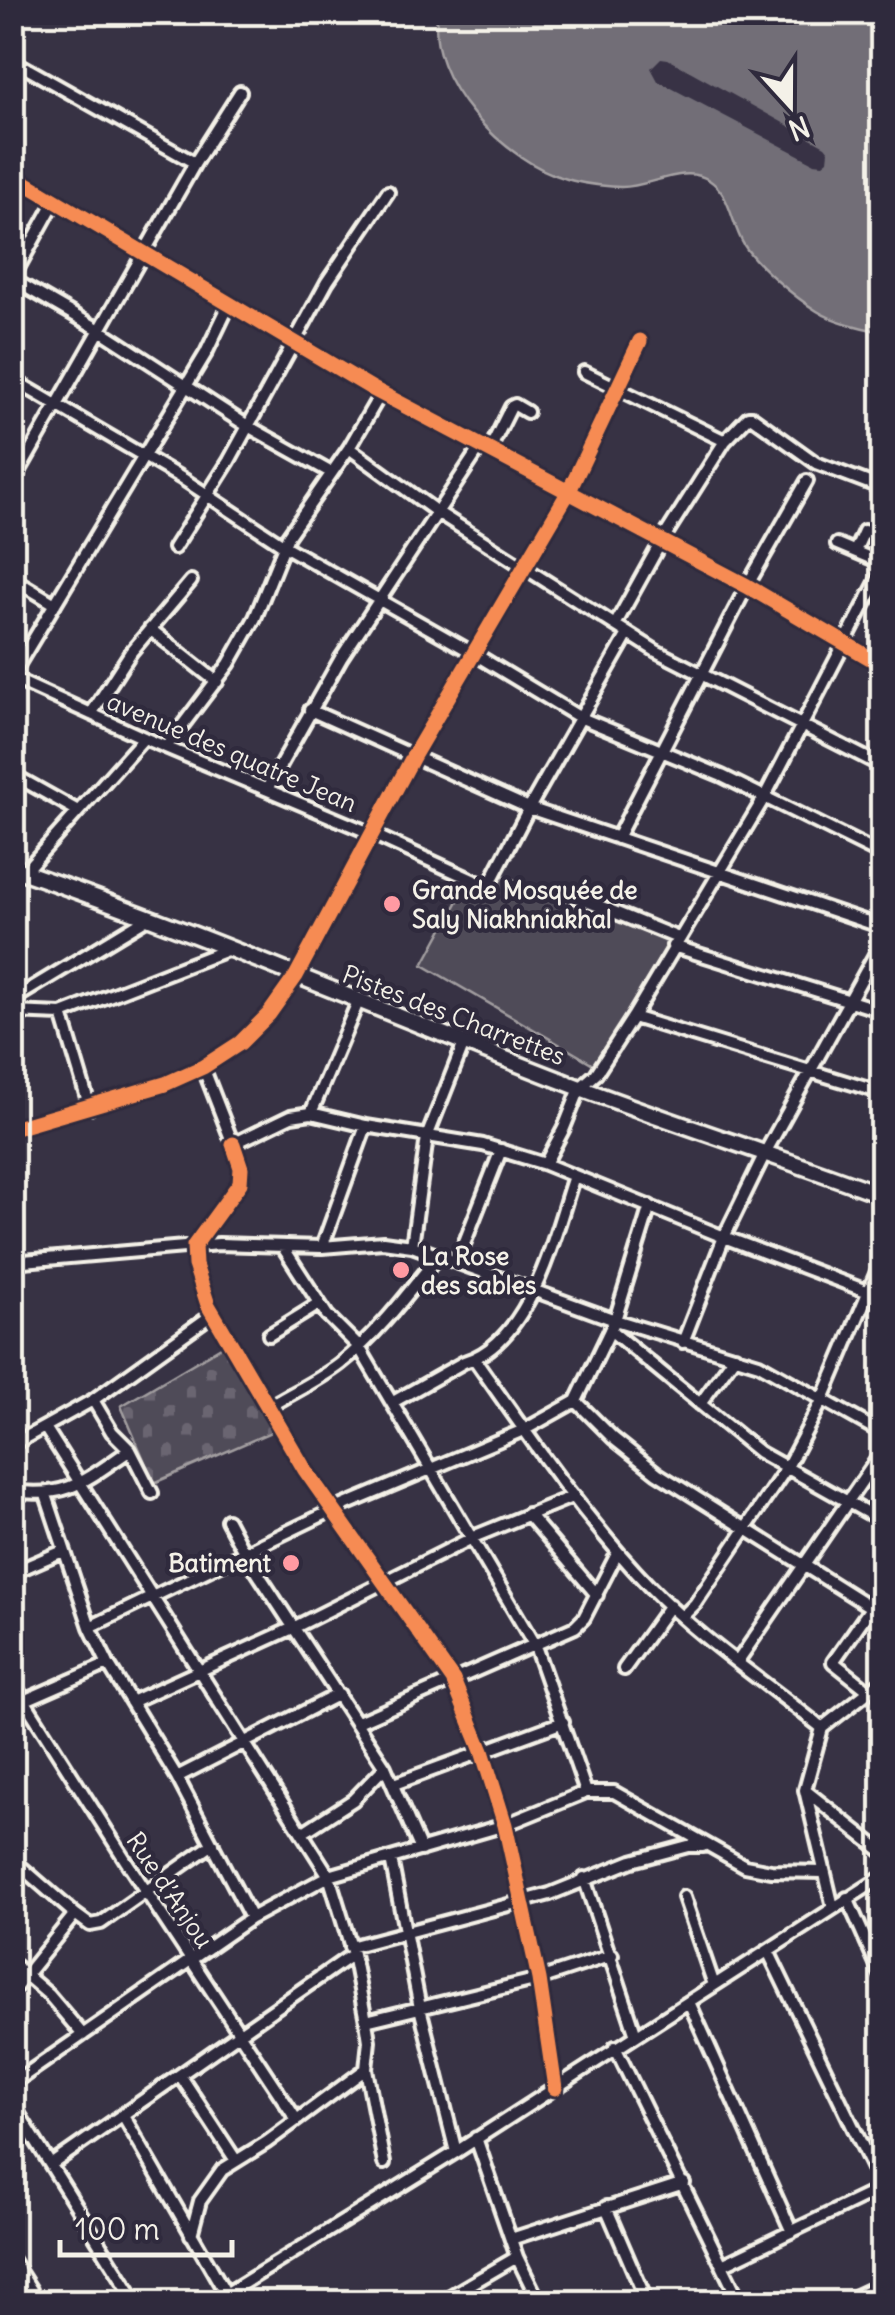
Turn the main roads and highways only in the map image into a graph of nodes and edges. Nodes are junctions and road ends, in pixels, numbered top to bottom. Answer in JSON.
{"nodes":[{"id":1,"x":18,"y":870,"type":"edge"},
{"id":2,"x":882,"y":1196,"type":"edge"}],
"edges":[{"from":1,"to":2,"type":"main road","name":"Pistes des Charrettes"}]}
